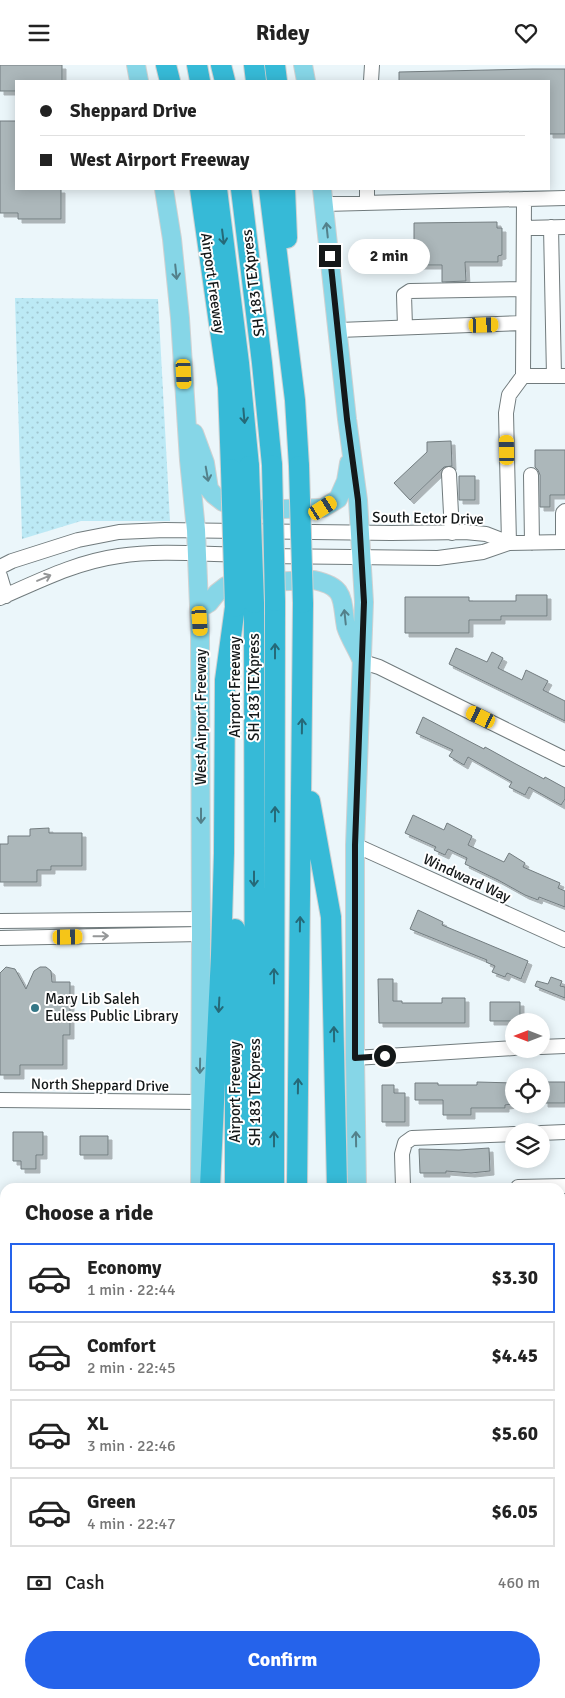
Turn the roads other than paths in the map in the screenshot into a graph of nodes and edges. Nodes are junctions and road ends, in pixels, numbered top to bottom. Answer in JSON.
{"nodes":[{"id":1,"x":136,"y":65,"type":"edge"},
{"id":2,"x":166,"y":65,"type":"edge"},
{"id":3,"x":180,"y":65,"type":"edge"},
{"id":4,"x":197,"y":65,"type":"edge"},
{"id":5,"x":222,"y":65,"type":"edge"},
{"id":6,"x":254,"y":65,"type":"edge"},
{"id":7,"x":275,"y":65,"type":"edge"},
{"id":8,"x":303,"y":65,"type":"edge"},
{"id":9,"x":372,"y":65,"type":"edge"},
{"id":10,"x":139,"y":80,"type":"edge"},
{"id":11,"x":170,"y":80,"type":"edge"},
{"id":12,"x":183,"y":80,"type":"edge"},
{"id":13,"x":200,"y":80,"type":"edge"},
{"id":14,"x":225,"y":80,"type":"edge"},
{"id":15,"x":256,"y":80,"type":"edge"},
{"id":16,"x":277,"y":80,"type":"edge"},
{"id":17,"x":306,"y":80,"type":"edge"},
{"id":18,"x":371,"y":80,"type":"edge"},
{"id":19,"x":164,"y":190,"type":"edge"},
{"id":20,"x":187,"y":190,"type":"edge"},
{"id":21,"x":200,"y":190,"type":"edge"},
{"id":22,"x":217,"y":190,"type":"edge"},
{"id":23,"x":241,"y":190,"type":"edge"},
{"id":24,"x":269,"y":190,"type":"edge"},
{"id":25,"x":285,"y":190,"type":"edge"},
{"id":26,"x":367,"y":190,"type":"edge"},
{"id":27,"x":467,"y":195,"type":"edge"},
{"id":28,"x":527,"y":196,"type":"edge"},
{"id":29,"x":323,"y":197,"type":"edge"},
{"id":30,"x":565,"y":198,"type":"edge"},
{"id":31,"x":367,"y":203,"type":"junction"},
{"id":32,"x":551,"y":227,"type":"junction"},
{"id":33,"x":565,"y":227,"type":"edge"},
{"id":34,"x":524,"y":228,"type":"junction"},
{"id":35,"x":212,"y":274,"type":"junction"},
{"id":36,"x":523,"y":289,"type":"junction"},
{"id":37,"x":523,"y":323,"type":"junction"},
{"id":38,"x":405,"y":327,"type":"junction"},
{"id":39,"x":338,"y":330,"type":"junction"},
{"id":40,"x":523,"y":376,"type":"junction"},
{"id":41,"x":560,"y":376,"type":"edge"},
{"id":42,"x":295,"y":400,"type":"junction"},
{"id":43,"x":186,"y":411,"type":"junction"},
{"id":44,"x":351,"y":452,"type":"junction"},
{"id":45,"x":240,"y":467,"type":"junction"},
{"id":46,"x":450,"y":474,"type":"dead end"},
{"id":47,"x":531,"y":475,"type":"dead end"},
{"id":48,"x":565,"y":511,"type":"edge"},
{"id":49,"x":196,"y":530,"type":"junction"},
{"id":50,"x":360,"y":533,"type":"junction"},
{"id":51,"x":452,"y":533,"type":"junction"},
{"id":52,"x":564,"y":542,"type":"edge"},
{"id":53,"x":509,"y":543,"type":"junction"},
{"id":54,"x":532,"y":543,"type":"junction"},
{"id":55,"x":197,"y":554,"type":"junction"},
{"id":56,"x":362,"y":557,"type":"junction"},
{"id":57,"x":0,"y":567,"type":"edge"},
{"id":58,"x":0,"y":577,"type":"edge"},
{"id":59,"x":3,"y":597,"type":"edge"},
{"id":60,"x":244,"y":605,"type":"junction"},
{"id":61,"x":199,"y":609,"type":"junction"},
{"id":62,"x":363,"y":662,"type":"junction"},
{"id":63,"x":302,"y":754,"type":"junction"},
{"id":64,"x":565,"y":759,"type":"edge"},
{"id":65,"x":355,"y":845,"type":"junction"},
{"id":66,"x":68,"y":920,"type":"junction"},
{"id":67,"x":0,"y":921,"type":"edge"},
{"id":68,"x":201,"y":927,"type":"junction"},
{"id":69,"x":68,"y":937,"type":"junction"},
{"id":70,"x":0,"y":938,"type":"edge"},
{"id":71,"x":565,"y":941,"type":"edge"},
{"id":72,"x":565,"y":1045,"type":"edge"},
{"id":73,"x":550,"y":1046,"type":"edge"},
{"id":74,"x":505,"y":1049,"type":"edge"},
{"id":75,"x":355,"y":1058,"type":"junction"},
{"id":76,"x":0,"y":1099,"type":"edge"},
{"id":77,"x":200,"y":1102,"type":"junction"},
{"id":78,"x":565,"y":1132,"type":"edge"},
{"id":79,"x":550,"y":1133,"type":"edge"},
{"id":80,"x":505,"y":1134,"type":"edge"},
{"id":81,"x":200,"y":1183,"type":"edge"},
{"id":82,"x":210,"y":1183,"type":"edge"},
{"id":83,"x":235,"y":1183,"type":"edge"},
{"id":84,"x":255,"y":1183,"type":"edge"},
{"id":85,"x":274,"y":1183,"type":"edge"},
{"id":86,"x":297,"y":1183,"type":"edge"},
{"id":87,"x":337,"y":1183,"type":"edge"},
{"id":88,"x":357,"y":1183,"type":"edge"},
{"id":89,"x":403,"y":1183,"type":"edge"}],
"edges":[{"from":1,"to":10,"type":"main road"},
{"from":2,"to":11,"type":"highway"},
{"from":3,"to":12,"type":"highway"},
{"from":4,"to":13,"type":"highway"},
{"from":5,"to":14,"type":"highway"},
{"from":6,"to":15,"type":"highway"},
{"from":7,"to":16,"type":"highway"},
{"from":8,"to":17,"type":"main road"},
{"from":9,"to":18,"type":"street"},
{"from":19,"to":43,"type":"main road","name":"West Airport Freeway","one_way":true},
{"from":20,"to":35,"type":"highway"},
{"from":21,"to":35,"type":"highway","name":"Airport Freeway"},
{"from":22,"to":45,"type":"highway","name":"SH 183 TEXpress","one_way":true},
{"from":85,"to":23,"type":"highway","name":"SH 183 TEXpress","one_way":true,"bridge":true},
{"from":24,"to":42,"type":"highway"},
{"from":25,"to":42,"type":"highway"},
{"from":26,"to":31,"type":"street"},
{"from":27,"to":28,"type":"street"},
{"from":27,"to":31,"type":"street"},
{"from":28,"to":30,"type":"street"},
{"from":28,"to":34,"type":"street"},
{"from":29,"to":31,"type":"street"},
{"from":39,"to":29,"type":"main road","one_way":true},
{"from":32,"to":33,"type":"street"},
{"from":32,"to":34,"type":"street"},
{"from":32,"to":41,"type":"street"},
{"from":34,"to":36,"type":"street"},
{"from":35,"to":45,"type":"highway","name":"Airport Freeway"},
{"from":36,"to":37,"type":"street"},
{"from":36,"to":38,"type":"street"},
{"from":37,"to":38,"type":"street"},
{"from":37,"to":40,"type":"street"},
{"from":38,"to":39,"type":"street"},
{"from":39,"to":44,"type":"main road"},
{"from":40,"to":41,"type":"street"},
{"from":40,"to":53,"type":"street"},
{"from":63,"to":42,"type":"highway","one_way":true,"bridge":true},
{"from":43,"to":44,"type":"main road","one_way":true},
{"from":43,"to":49,"type":"main road","name":"West Airport Freeway"},
{"from":44,"to":50,"type":"main road"},
{"from":45,"to":60,"type":"highway","name":"Airport Freeway","bridge":true},
{"from":46,"to":51,"type":"street"},
{"from":47,"to":54,"type":"street"},
{"from":48,"to":52,"type":"street"},
{"from":49,"to":50,"type":"street","name":"South Ector Drive"},
{"from":49,"to":55,"type":"main road","name":"West Airport Freeway"},
{"from":49,"to":57,"type":"street","name":"South Ector Drive"},
{"from":50,"to":51,"type":"street","name":"South Ector Drive"},
{"from":50,"to":56,"type":"main road"},
{"from":51,"to":53,"type":"street","name":"South Ector Drive"},
{"from":52,"to":54,"type":"street","name":"South Ector Drive"},
{"from":53,"to":54,"type":"street","name":"South Ector Drive"},
{"from":53,"to":56,"type":"street","name":"South Ector Drive"},
{"from":55,"to":56,"type":"street","name":"South Ector Drive"},
{"from":59,"to":55,"type":"street","name":"South Ector Drive","one_way":true},
{"from":55,"to":61,"type":"main road","name":"West Airport Freeway"},
{"from":56,"to":62,"type":"main road"},
{"from":58,"to":59,"type":"street"},
{"from":60,"to":82,"type":"highway","one_way":true},
{"from":60,"to":83,"type":"highway","name":"Airport Freeway"},
{"from":60,"to":84,"type":"highway","name":"SH 183 TEXpress","one_way":true},
{"from":62,"to":61,"type":"main road","one_way":true},
{"from":61,"to":68,"type":"main road","name":"West Airport Freeway","one_way":true},
{"from":62,"to":64,"type":"street"},
{"from":62,"to":65,"type":"main road"},
{"from":86,"to":63,"type":"highway","one_way":true},
{"from":87,"to":63,"type":"highway","one_way":true},
{"from":65,"to":71,"type":"street","name":"Windward Way"},
{"from":65,"to":75,"type":"main road"},
{"from":66,"to":67,"type":"street"},
{"from":66,"to":68,"type":"street"},
{"from":66,"to":69,"type":"street"},
{"from":69,"to":68,"type":"street","one_way":true},
{"from":68,"to":77,"type":"main road","name":"West Airport Freeway","one_way":true},
{"from":69,"to":70,"type":"street"},
{"from":72,"to":73,"type":"street"},
{"from":74,"to":75,"type":"street"},
{"from":88,"to":75,"type":"main road","one_way":true},
{"from":76,"to":77,"type":"street","name":"North Sheppard Drive"},
{"from":77,"to":81,"type":"main road","name":"West Airport Freeway"},
{"from":78,"to":79,"type":"street"},
{"from":80,"to":89,"type":"street"}]}
